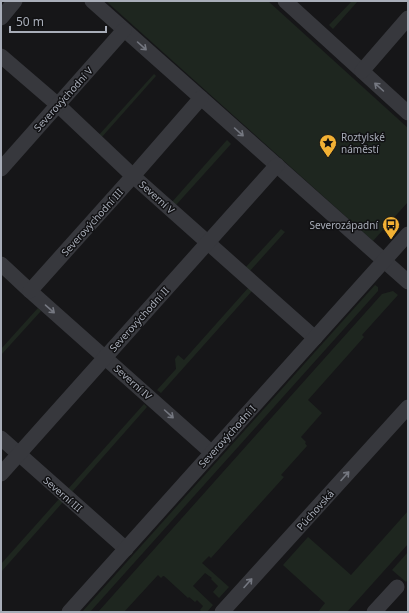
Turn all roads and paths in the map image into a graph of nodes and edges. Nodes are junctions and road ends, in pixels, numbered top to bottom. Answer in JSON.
{"nodes":[{"id":1,"x":16,"y":1,"type":"edge"},
{"id":2,"x":92,"y":1,"type":"edge"},
{"id":3,"x":287,"y":2,"type":"edge"},
{"id":4,"x":1,"y":18,"type":"edge"},
{"id":5,"x":408,"y":18,"type":"edge"},
{"id":6,"x":124,"y":30,"type":"junction"},
{"id":7,"x":1,"y":56,"type":"edge"},
{"id":8,"x":362,"y":72,"type":"junction"},
{"id":9,"x":201,"y":98,"type":"junction"},
{"id":10,"x":58,"y":105,"type":"junction"},
{"id":11,"x":408,"y":113,"type":"edge"},
{"id":12,"x":276,"y":165,"type":"junction"},
{"id":13,"x":1,"y":169,"type":"edge"},
{"id":14,"x":133,"y":176,"type":"junction"},
{"id":15,"x":408,"y":234,"type":"edge"},
{"id":16,"x":208,"y":243,"type":"junction"},
{"id":17,"x":384,"y":261,"type":"junction"},
{"id":18,"x":1,"y":264,"type":"edge"},
{"id":19,"x":408,"y":282,"type":"edge"},
{"id":20,"x":30,"y":291,"type":"junction"},
{"id":21,"x":315,"y":338,"type":"junction"},
{"id":22,"x":105,"y":357,"type":"junction"},
{"id":23,"x":408,"y":407,"type":"edge"},
{"id":24,"x":1,"y":438,"type":"edge"},
{"id":25,"x":212,"y":453,"type":"junction"},
{"id":26,"x":19,"y":454,"type":"junction"},
{"id":27,"x":1,"y":474,"type":"edge"},
{"id":28,"x":126,"y":549,"type":"junction"},
{"id":29,"x":397,"y":587,"type":"dead end"},
{"id":30,"x":69,"y":612,"type":"edge"},
{"id":31,"x":222,"y":612,"type":"edge"},
{"id":32,"x":374,"y":612,"type":"edge"}],
"edges":[{"from":1,"to":4,"type":"street"},
{"from":2,"to":6,"type":"street"},
{"from":3,"to":8,"type":"street"},
{"from":5,"to":8,"type":"street"},
{"from":6,"to":9,"type":"street","one_way":true},
{"from":6,"to":10,"type":"street","name":"Severovýchodní V"},
{"from":7,"to":10,"type":"street","name":"Severní V"},
{"from":11,"to":8,"type":"street","one_way":true},
{"from":9,"to":12,"type":"street","one_way":true},
{"from":9,"to":14,"type":"street","name":"Severovýchodní III"},
{"from":10,"to":13,"type":"street","name":"Severovýchodní V"},
{"from":10,"to":14,"type":"street","name":"Severní V"},
{"from":12,"to":16,"type":"street","name":"Severovýchodní II"},
{"from":12,"to":17,"type":"street"},
{"from":14,"to":16,"type":"street","name":"Severní V"},
{"from":14,"to":20,"type":"street","name":"Severovýchodní III"},
{"from":15,"to":17,"type":"street"},
{"from":16,"to":21,"type":"street","name":"Severní V"},
{"from":16,"to":22,"type":"street","name":"Severovýchodní II"},
{"from":17,"to":19,"type":"street"},
{"from":17,"to":21,"type":"street","name":"Severovýchodní I"},
{"from":18,"to":20,"type":"street","name":"Severní IV"},
{"from":20,"to":22,"type":"street","name":"Severní IV","one_way":true},
{"from":21,"to":25,"type":"street","name":"Severovýchodní I"},
{"from":22,"to":25,"type":"street","name":"Severní IV","one_way":true},
{"from":22,"to":26,"type":"street","name":"Severovýchodní II"},
{"from":31,"to":23,"type":"street","name":"Púchovská","one_way":true},
{"from":24,"to":26,"type":"street","name":"Severní III"},
{"from":25,"to":28,"type":"street","name":"Severovýchodní I"},
{"from":26,"to":27,"type":"street","name":"Severovýchodní II"},
{"from":26,"to":28,"type":"street","name":"Severní III"},
{"from":28,"to":30,"type":"street","name":"Severovýchodní I"},
{"from":29,"to":32,"type":"street"}]}
